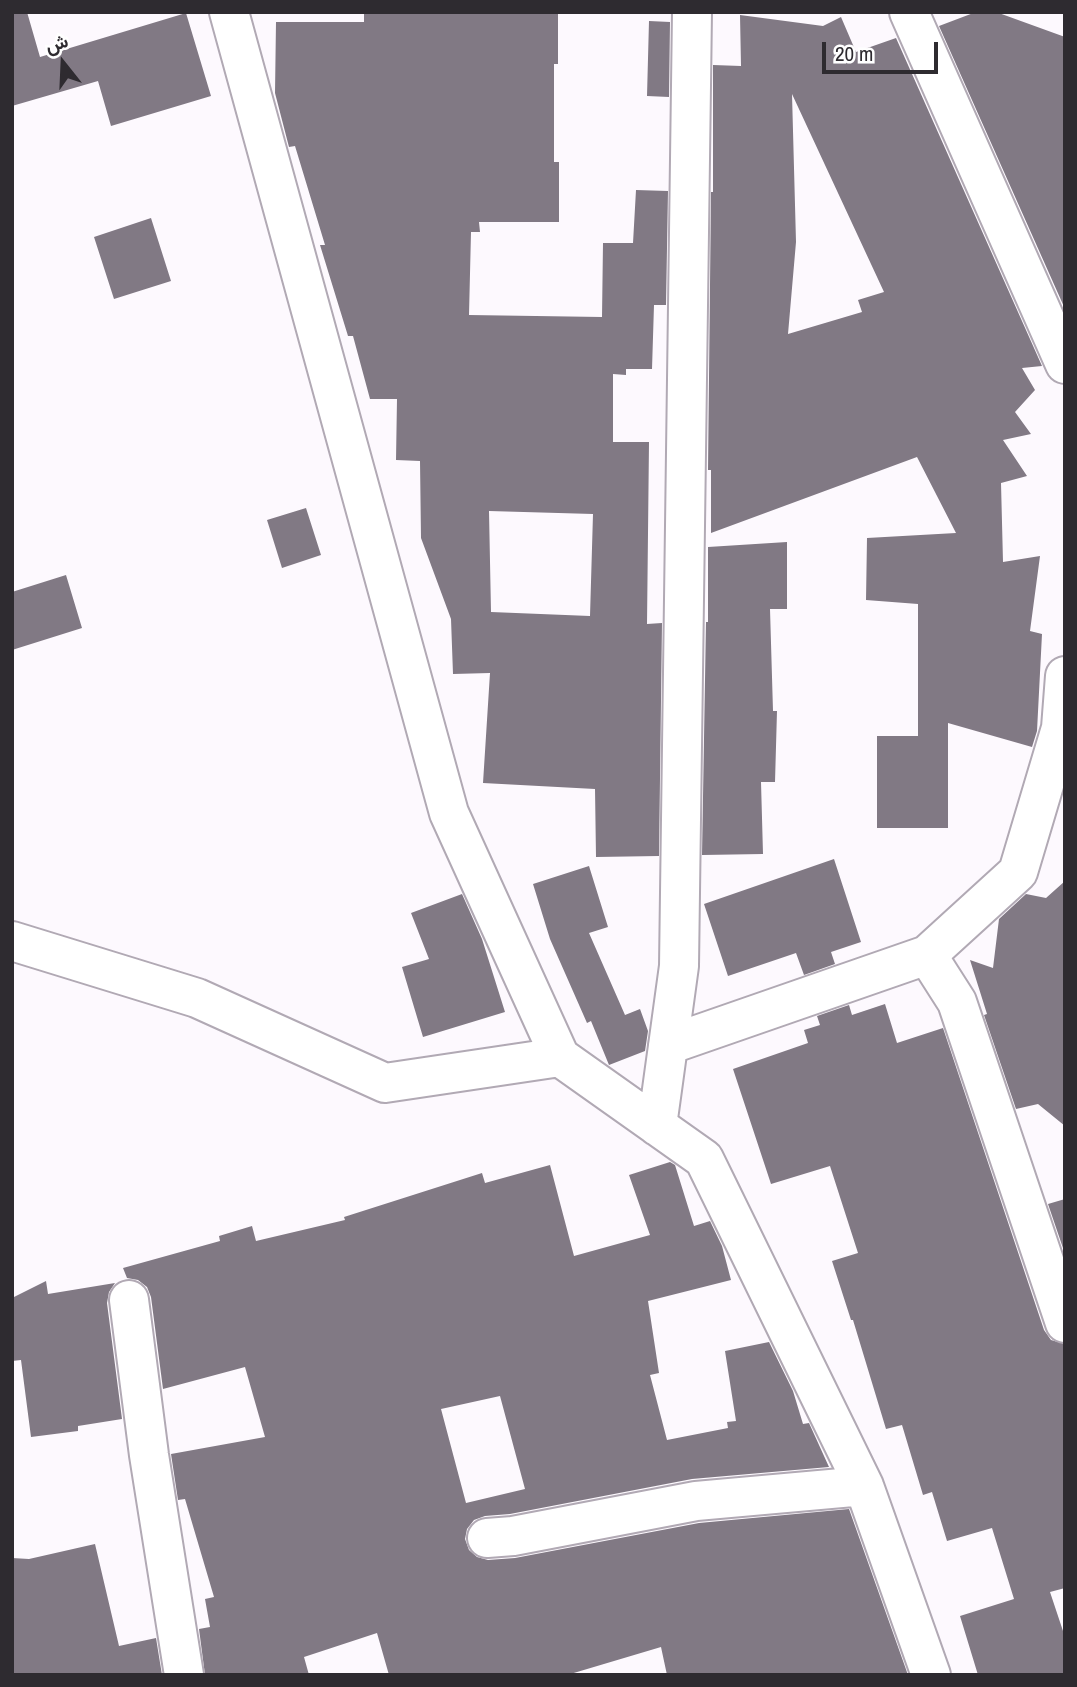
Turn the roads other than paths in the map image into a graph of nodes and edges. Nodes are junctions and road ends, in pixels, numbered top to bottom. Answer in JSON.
{"nodes":[{"id":1,"x":229,"y":12,"type":"edge"},
{"id":2,"x":692,"y":12,"type":"edge"},
{"id":3,"x":909,"y":12,"type":"edge"},
{"id":4,"x":1065,"y":364,"type":"edge"},
{"id":5,"x":1065,"y":676,"type":"edge"},
{"id":6,"x":1063,"y":728,"type":"edge"},
{"id":7,"x":12,"y":918,"type":"edge"},
{"id":8,"x":12,"y":941,"type":"edge"},
{"id":9,"x":927,"y":954,"type":"junction"},
{"id":10,"x":69,"y":958,"type":"junction"},
{"id":11,"x":668,"y":1045,"type":"junction"},
{"id":12,"x":560,"y":1058,"type":"junction"},
{"id":13,"x":657,"y":1126,"type":"junction"},
{"id":14,"x":129,"y":1300,"type":"dead end"},
{"id":15,"x":1065,"y":1323,"type":"edge"},
{"id":16,"x":864,"y":1486,"type":"junction"},
{"id":17,"x":487,"y":1538,"type":"dead end"},
{"id":18,"x":184,"y":1675,"type":"edge"},
{"id":19,"x":931,"y":1675,"type":"edge"}],
"edges":[{"from":1,"to":12,"type":"street"},
{"from":2,"to":11,"type":"street"},
{"from":3,"to":4,"type":"street"},
{"from":5,"to":6,"type":"street"},
{"from":6,"to":9,"type":"street"},
{"from":7,"to":10,"type":"street"},
{"from":8,"to":10,"type":"street"},
{"from":9,"to":11,"type":"street"},
{"from":9,"to":15,"type":"street"},
{"from":10,"to":12,"type":"street"},
{"from":11,"to":13,"type":"street"},
{"from":12,"to":13,"type":"street"},
{"from":13,"to":16,"type":"street"},
{"from":14,"to":18,"type":"street"},
{"from":16,"to":17,"type":"street"},
{"from":16,"to":19,"type":"street"}]}
